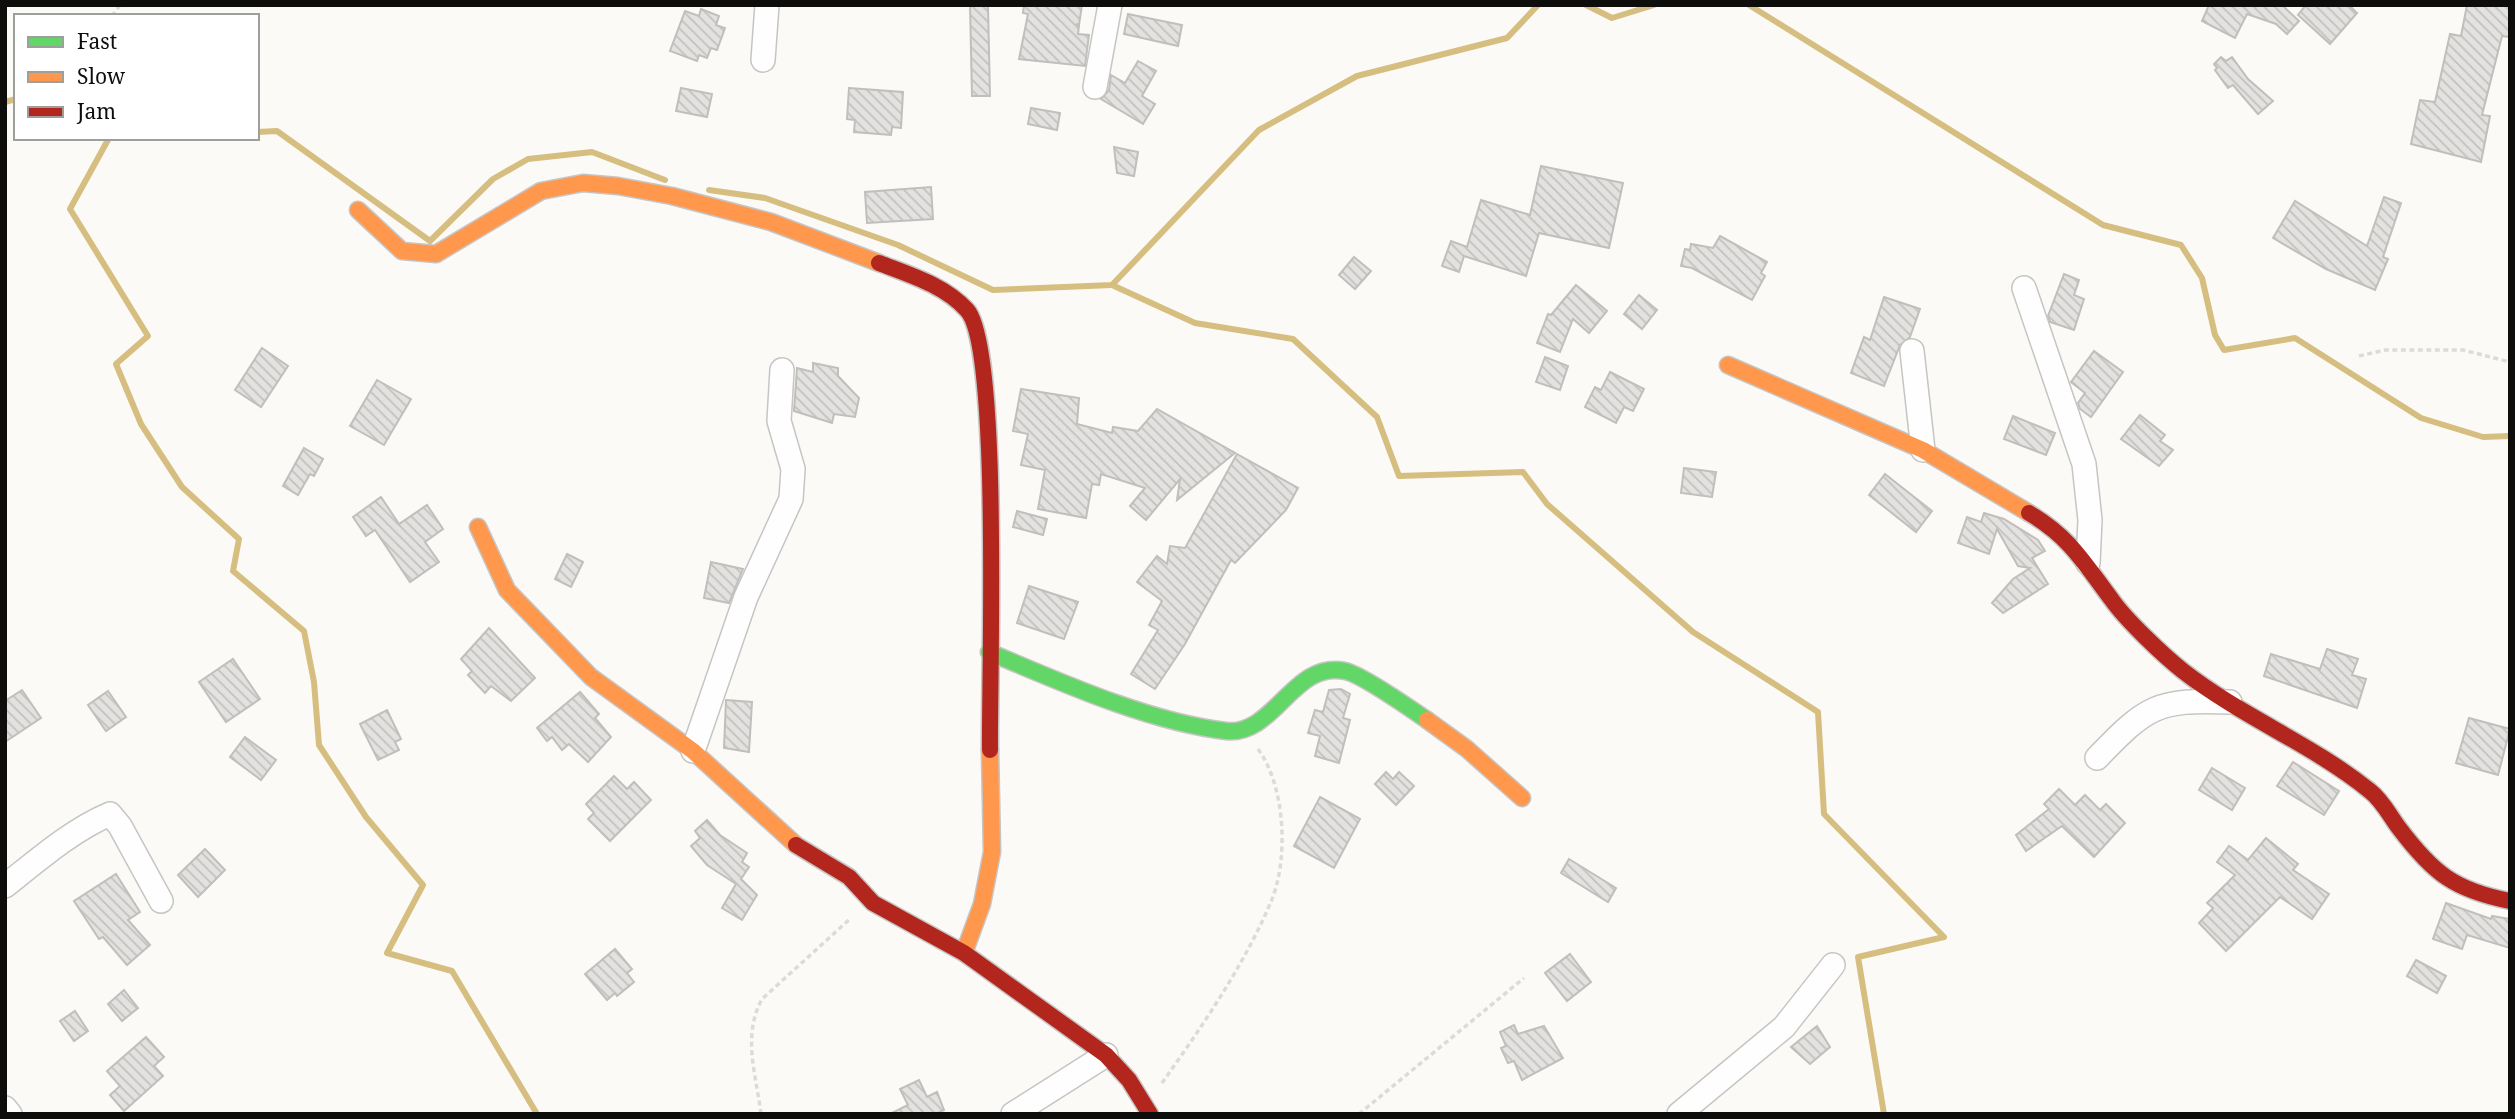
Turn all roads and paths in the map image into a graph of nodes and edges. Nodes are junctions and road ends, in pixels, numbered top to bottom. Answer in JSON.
{"nodes":[{"id":1,"x":767,"y":5,"type":"edge"},
{"id":2,"x":1110,"y":5,"type":"edge"},
{"id":3,"x":763,"y":60,"type":"dead end"},
{"id":4,"x":1095,"y":87,"type":"dead end"},
{"id":5,"x":358,"y":210,"type":"dead end"},
{"id":6,"x":2024,"y":288,"type":"dead end"},
{"id":7,"x":1912,"y":351,"type":"dead end"},
{"id":8,"x":2359,"y":356,"type":"dead end"},
{"id":9,"x":2510,"y":362,"type":"edge"},
{"id":10,"x":1727,"y":365,"type":"dead end"},
{"id":11,"x":782,"y":370,"type":"dead end"},
{"id":12,"x":1923,"y":450,"type":"junction"},
{"id":13,"x":478,"y":527,"type":"dead end"},
{"id":14,"x":2088,"y":563,"type":"junction"},
{"id":15,"x":989,"y":652,"type":"junction"},
{"id":16,"x":2231,"y":702,"type":"junction"},
{"id":17,"x":1243,"y":729,"type":"junction"},
{"id":18,"x":693,"y":751,"type":"junction"},
{"id":19,"x":2097,"y":758,"type":"dead end"},
{"id":20,"x":1522,"y":799,"type":"dead end"},
{"id":21,"x":5,"y":886,"type":"edge"},
{"id":22,"x":161,"y":901,"type":"dead end"},
{"id":23,"x":2510,"y":901,"type":"edge"},
{"id":24,"x":873,"y":903,"type":"junction"},
{"id":25,"x":964,"y":953,"type":"junction"},
{"id":26,"x":1833,"y":965,"type":"dead end"},
{"id":27,"x":1524,"y":978,"type":"dead end"},
{"id":28,"x":1106,"y":1055,"type":"junction"},
{"id":29,"x":5,"y":1108,"type":"edge"},
{"id":30,"x":1148,"y":1109,"type":"edge"},
{"id":31,"x":9,"y":1114,"type":"edge"},
{"id":32,"x":761,"y":1114,"type":"edge"},
{"id":33,"x":1013,"y":1114,"type":"edge"},
{"id":34,"x":1359,"y":1114,"type":"edge"},
{"id":35,"x":1679,"y":1114,"type":"edge"}],
"edges":[{"from":1,"to":3,"type":"street"},
{"from":2,"to":4,"type":"street"},
{"from":5,"to":15,"type":"street"},
{"from":6,"to":14,"type":"street"},
{"from":7,"to":12,"type":"street"},
{"from":8,"to":9,"type":"path"},
{"from":10,"to":12,"type":"street"},
{"from":11,"to":18,"type":"street"},
{"from":12,"to":14,"type":"street"},
{"from":13,"to":18,"type":"street"},
{"from":14,"to":16,"type":"street"},
{"from":15,"to":17,"type":"street"},
{"from":15,"to":25,"type":"street"},
{"from":16,"to":19,"type":"street"},
{"from":16,"to":23,"type":"street"},
{"from":17,"to":20,"type":"street"},
{"from":17,"to":30,"type":"path"},
{"from":18,"to":24,"type":"street"},
{"from":21,"to":22,"type":"street"},
{"from":24,"to":25,"type":"street"},
{"from":24,"to":32,"type":"path"},
{"from":25,"to":28,"type":"street"},
{"from":26,"to":35,"type":"street"},
{"from":27,"to":34,"type":"path"},
{"from":28,"to":30,"type":"street"},
{"from":28,"to":33,"type":"street"},
{"from":29,"to":31,"type":"street"}]}
